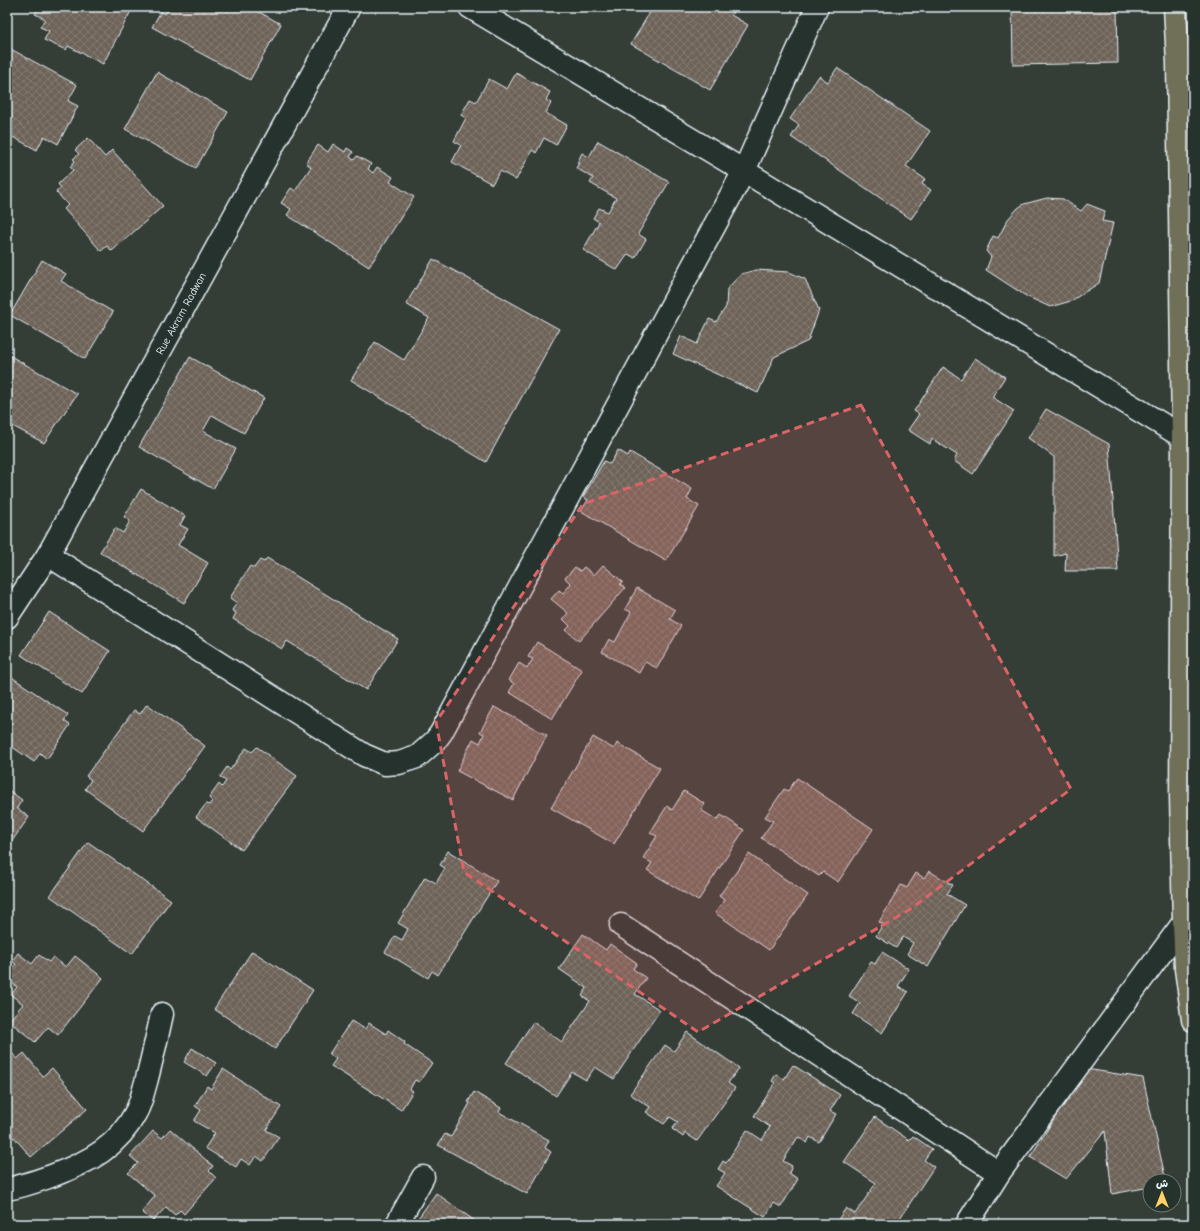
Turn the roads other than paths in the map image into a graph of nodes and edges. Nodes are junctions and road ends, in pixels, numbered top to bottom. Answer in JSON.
{"nodes":[{"id":1,"x":349,"y":7,"type":"edge"},
{"id":2,"x":470,"y":7,"type":"edge"},
{"id":3,"x":817,"y":7,"type":"edge"},
{"id":4,"x":1175,"y":7,"type":"edge"},
{"id":5,"x":744,"y":171,"type":"junction"},
{"id":6,"x":1183,"y":437,"type":"junction"},
{"id":7,"x":48,"y":555,"type":"junction"},
{"id":8,"x":7,"y":617,"type":"edge"},
{"id":9,"x":1184,"y":922,"type":"junction"},
{"id":10,"x":622,"y":925,"type":"dead end"},
{"id":11,"x":162,"y":1014,"type":"dead end"},
{"id":12,"x":1193,"y":1020,"type":"edge"},
{"id":13,"x":999,"y":1172,"type":"junction"},
{"id":14,"x":423,"y":1177,"type":"dead end"},
{"id":15,"x":7,"y":1189,"type":"edge"},
{"id":16,"x":397,"y":1224,"type":"edge"},
{"id":17,"x":967,"y":1224,"type":"edge"}],
"edges":[{"from":1,"to":7,"type":"street","name":"Rue Akram Radwan"},
{"from":2,"to":5,"type":"street"},
{"from":3,"to":5,"type":"street"},
{"from":4,"to":6,"type":"main road"},
{"from":5,"to":6,"type":"street"},
{"from":5,"to":7,"type":"street"},
{"from":6,"to":9,"type":"main road"},
{"from":7,"to":8,"type":"street","name":"Rue Akram Radwan"},
{"from":9,"to":12,"type":"main road"},
{"from":9,"to":13,"type":"street"},
{"from":10,"to":13,"type":"street"},
{"from":11,"to":15,"type":"street"},
{"from":13,"to":17,"type":"street"},
{"from":14,"to":16,"type":"street"}]}
